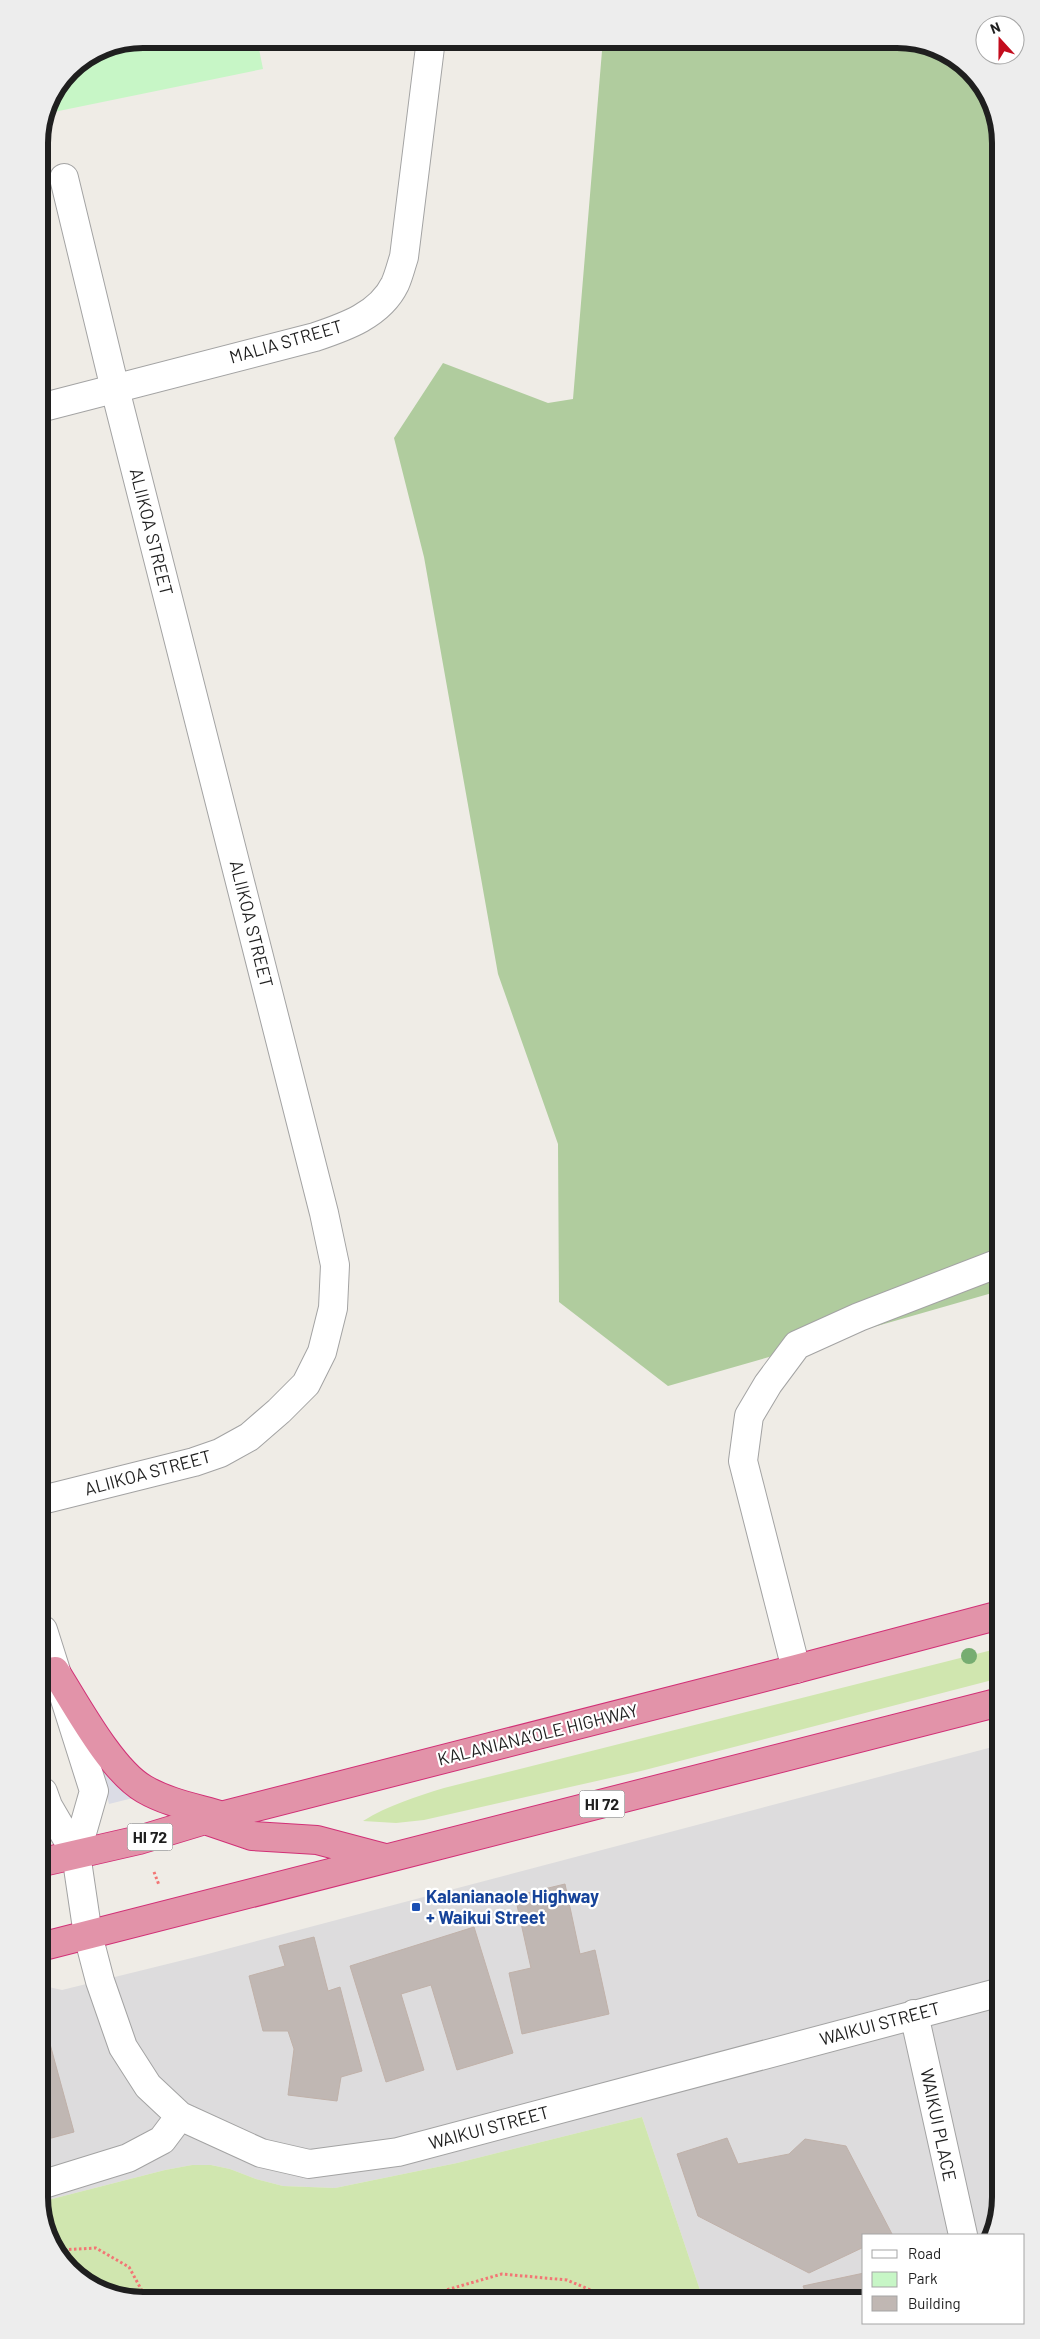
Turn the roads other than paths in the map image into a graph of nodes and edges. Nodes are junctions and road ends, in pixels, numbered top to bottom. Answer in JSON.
{"nodes":[{"id":1,"x":430,"y":48,"type":"edge"},
{"id":2,"x":64,"y":178,"type":"dead end"},
{"id":3,"x":115,"y":389,"type":"junction"},
{"id":4,"x":48,"y":406,"type":"edge"},
{"id":5,"x":992,"y":1266,"type":"edge"},
{"id":6,"x":48,"y":1498,"type":"edge"},
{"id":7,"x":992,"y":1617,"type":"edge"},
{"id":8,"x":48,"y":1648,"type":"edge"},
{"id":9,"x":796,"y":1669,"type":"junction"},
{"id":10,"x":55,"y":1672,"type":"junction"},
{"id":11,"x":992,"y":1704,"type":"edge"},
{"id":12,"x":48,"y":1806,"type":"edge"},
{"id":13,"x":214,"y":1818,"type":"junction"},
{"id":14,"x":76,"y":1854,"type":"junction"},
{"id":15,"x":387,"y":1859,"type":"junction"},
{"id":16,"x":48,"y":1861,"type":"edge"},
{"id":17,"x":88,"y":1935,"type":"junction"},
{"id":18,"x":48,"y":1945,"type":"edge"},
{"id":19,"x":992,"y":1994,"type":"edge"},
{"id":20,"x":914,"y":2014,"type":"junction"},
{"id":21,"x":180,"y":2116,"type":"junction"},
{"id":22,"x":48,"y":2183,"type":"edge"},
{"id":23,"x":963,"y":2234,"type":"edge"}],
"edges":[{"from":1,"to":3,"type":"street","name":"MALIA STREET"},
{"from":2,"to":3,"type":"street","name":"ALIIKOA STREET"},
{"from":3,"to":4,"type":"street","name":"MALIA STREET"},
{"from":3,"to":6,"type":"street","name":"ALIIKOA STREET"},
{"from":5,"to":9,"type":"street"},
{"from":7,"to":9,"type":"highway","name":"KALANIANA’OLE HIGHWAY","number":"HI 72"},
{"from":8,"to":10,"type":"street"},
{"from":9,"to":13,"type":"highway","name":"KALANIANA’OLE HIGHWAY","number":"HI 72"},
{"from":10,"to":13,"type":"highway"},
{"from":10,"to":14,"type":"street"},
{"from":11,"to":15,"type":"highway","number":"HI 72"},
{"from":12,"to":14,"type":"street"},
{"from":13,"to":14,"type":"highway","name":"KALANIANA’OLE HIGHWAY","number":"HI 72"},
{"from":13,"to":15,"type":"highway"},
{"from":14,"to":16,"type":"highway","name":"KALANIANA’OLE HIGHWAY"},
{"from":14,"to":17,"type":"street","name":"WAIKUI STREET"},
{"from":15,"to":17,"type":"highway","number":"HI 72"},
{"from":17,"to":18,"type":"highway"},
{"from":17,"to":21,"type":"street","name":"WAIKUI STREET"},
{"from":19,"to":20,"type":"street","name":"WAIKUI STREET"},
{"from":20,"to":21,"type":"street","name":"WAIKUI STREET"},
{"from":20,"to":23,"type":"street","name":"WAIKUI PLACE"},
{"from":21,"to":22,"type":"street"}]}
